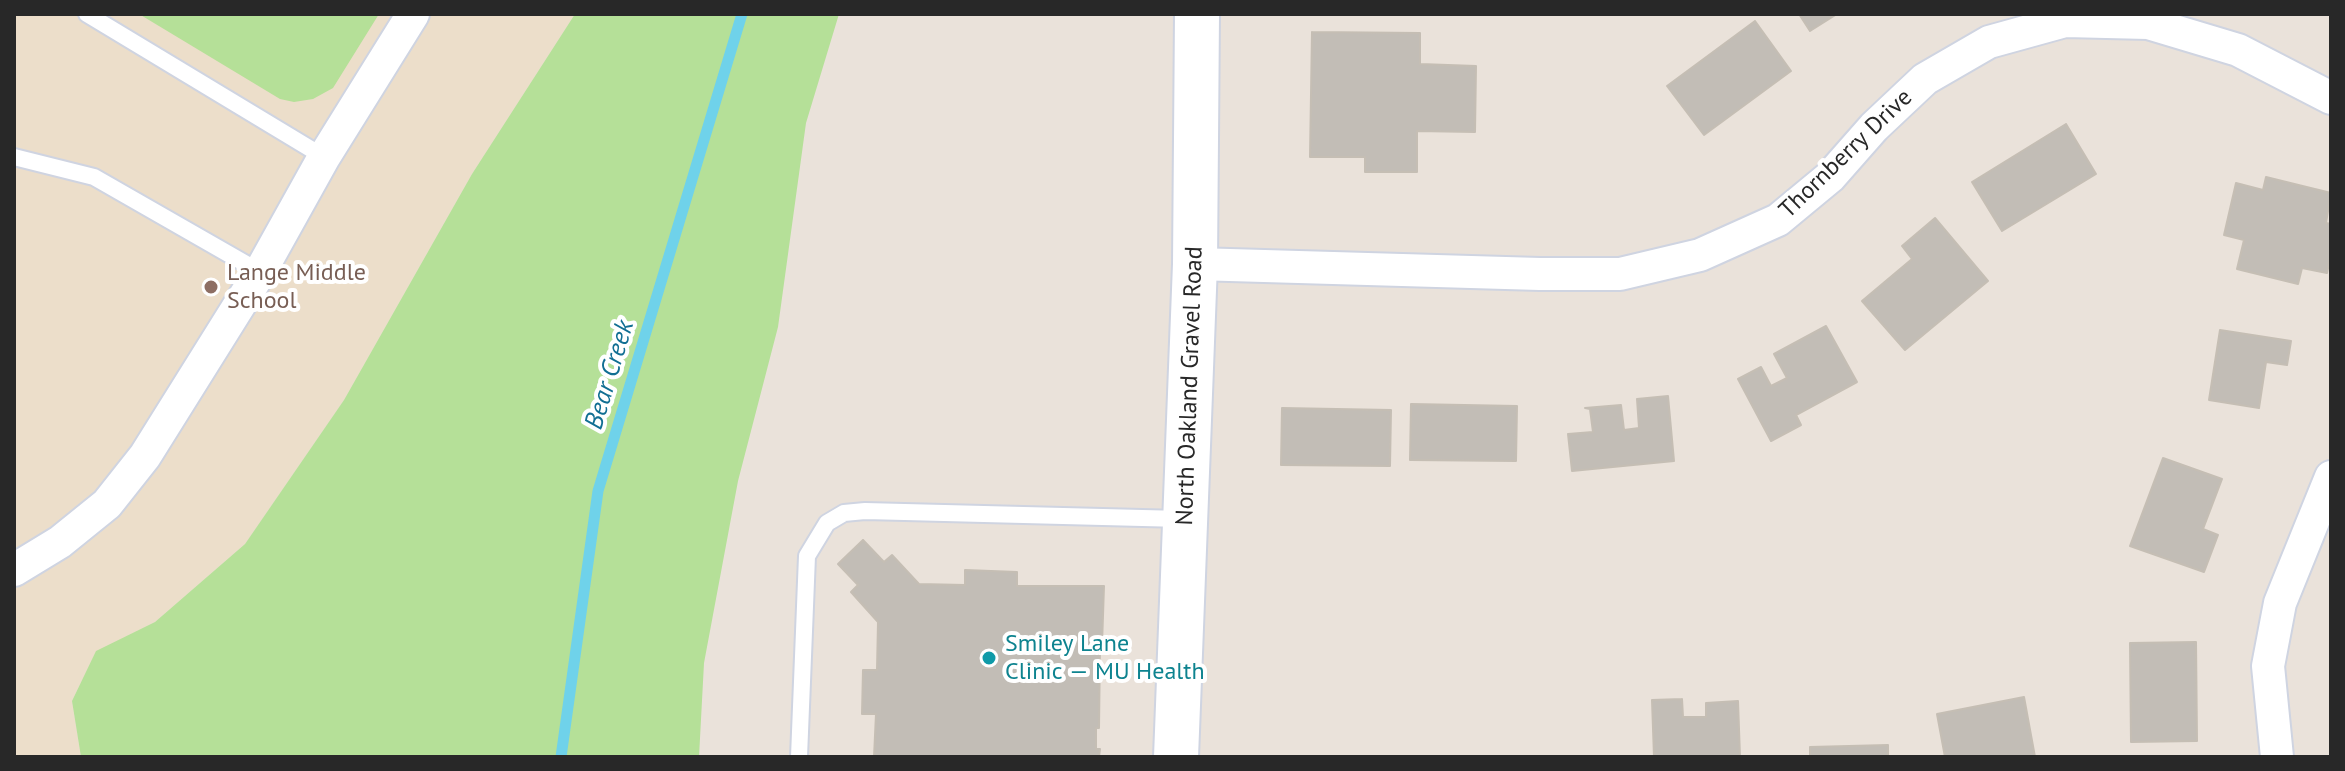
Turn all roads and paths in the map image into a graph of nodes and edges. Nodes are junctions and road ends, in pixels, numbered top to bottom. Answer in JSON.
{"nodes":[{"id":1,"x":87,"y":14,"type":"edge"},
{"id":2,"x":413,"y":14,"type":"edge"},
{"id":3,"x":1197,"y":14,"type":"edge"},
{"id":4,"x":2331,"y":98,"type":"edge"},
{"id":5,"x":14,"y":157,"type":"edge"},
{"id":6,"x":324,"y":157,"type":"junction"},
{"id":7,"x":1195,"y":264,"type":"junction"},
{"id":8,"x":260,"y":272,"type":"junction"},
{"id":9,"x":2331,"y":477,"type":"edge"},
{"id":10,"x":1186,"y":519,"type":"junction"},
{"id":11,"x":14,"y":570,"type":"edge"},
{"id":12,"x":799,"y":757,"type":"edge"},
{"id":13,"x":1176,"y":757,"type":"edge"},
{"id":14,"x":2277,"y":757,"type":"edge"}],
"edges":[{"from":1,"to":6,"type":"lane"},
{"from":2,"to":6,"type":"street"},
{"from":3,"to":7,"type":"street","name":"North Oakland Gravel Road"},
{"from":4,"to":7,"type":"street","name":"Thornberry Drive"},
{"from":5,"to":8,"type":"lane"},
{"from":6,"to":8,"type":"street"},
{"from":7,"to":10,"type":"street","name":"North Oakland Gravel Road"},
{"from":8,"to":11,"type":"street"},
{"from":9,"to":14,"type":"street"},
{"from":10,"to":12,"type":"lane"},
{"from":10,"to":13,"type":"street","name":"North Oakland Gravel Road"}]}
